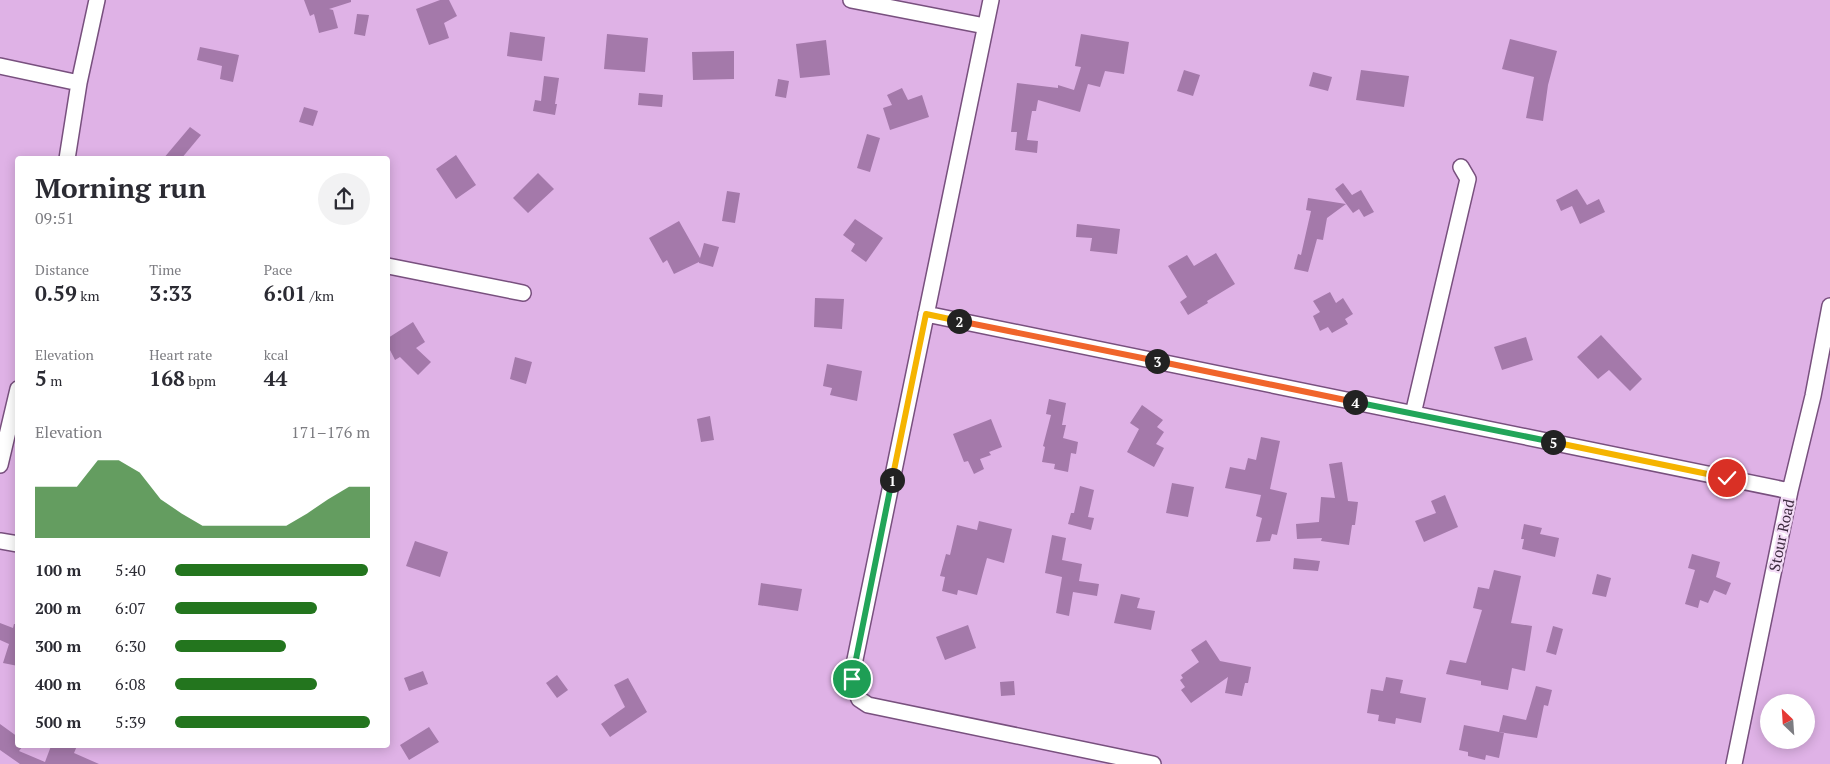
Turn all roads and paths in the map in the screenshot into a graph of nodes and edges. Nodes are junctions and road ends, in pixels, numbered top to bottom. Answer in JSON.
{"nodes":[{"id":1,"x":97,"y":0,"type":"edge"},
{"id":2,"x":851,"y":0,"type":"edge"},
{"id":3,"x":991,"y":0,"type":"edge"},
{"id":4,"x":986,"y":26,"type":"junction"},
{"id":5,"x":0,"y":66,"type":"edge"},
{"id":6,"x":79,"y":84,"type":"junction"},
{"id":7,"x":68,"y":156,"type":"edge"},
{"id":8,"x":1461,"y":167,"type":"dead end"},
{"id":9,"x":390,"y":266,"type":"edge"},
{"id":10,"x":523,"y":293,"type":"dead end"},
{"id":11,"x":1830,"y":306,"type":"edge"},
{"id":12,"x":926,"y":314,"type":"junction"},
{"id":13,"x":15,"y":402,"type":"edge"},
{"id":14,"x":1412,"y":414,"type":"junction"},
{"id":15,"x":0,"y":465,"type":"edge"},
{"id":16,"x":1790,"y":491,"type":"junction"},
{"id":17,"x":0,"y":541,"type":"edge"},
{"id":18,"x":15,"y":544,"type":"edge"},
{"id":19,"x":1153,"y":764,"type":"edge"},
{"id":20,"x":1734,"y":764,"type":"edge"}],
"edges":[{"from":1,"to":6,"type":"street"},
{"from":2,"to":4,"type":"street"},
{"from":3,"to":4,"type":"street"},
{"from":4,"to":12,"type":"street"},
{"from":5,"to":6,"type":"street"},
{"from":6,"to":7,"type":"street"},
{"from":8,"to":14,"type":"street"},
{"from":9,"to":10,"type":"street"},
{"from":11,"to":16,"type":"street","name":"Stour Road"},
{"from":12,"to":14,"type":"street"},
{"from":12,"to":19,"type":"street"},
{"from":13,"to":15,"type":"street"},
{"from":14,"to":16,"type":"street"},
{"from":16,"to":20,"type":"street","name":"Stour Road"},
{"from":17,"to":18,"type":"street"}]}
